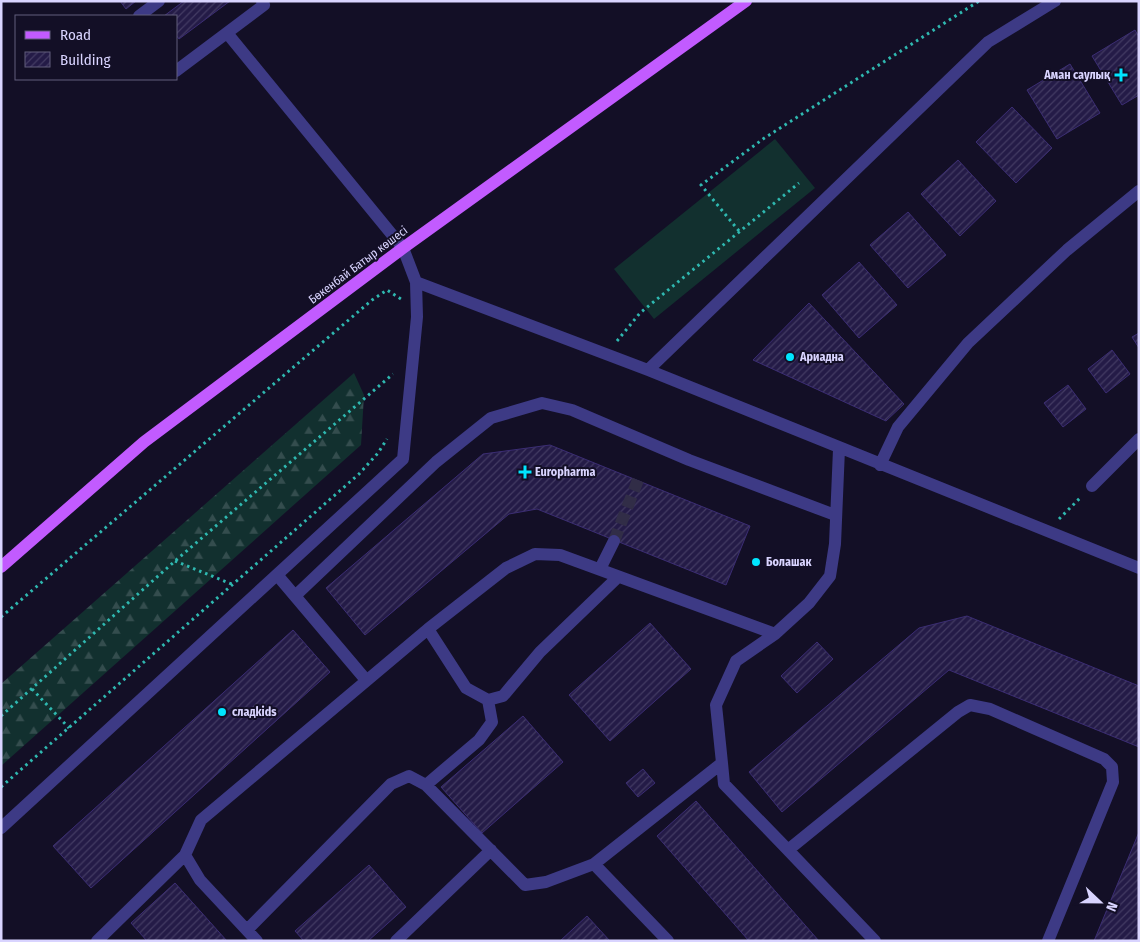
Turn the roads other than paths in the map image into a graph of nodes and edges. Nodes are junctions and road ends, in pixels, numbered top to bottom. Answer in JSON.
{"nodes":[{"id":1,"x":159,"y":1,"type":"edge"},
{"id":2,"x":262,"y":1,"type":"edge"},
{"id":3,"x":746,"y":1,"type":"edge"},
{"id":4,"x":1055,"y":1,"type":"edge"},
{"id":5,"x":140,"y":15,"type":"edge"},
{"id":6,"x":228,"y":33,"type":"junction"},
{"id":7,"x":178,"y":70,"type":"edge"},
{"id":8,"x":1139,"y":191,"type":"edge"},
{"id":9,"x":403,"y":248,"type":"junction"},
{"id":10,"x":416,"y":282,"type":"junction"},
{"id":11,"x":648,"y":370,"type":"junction"},
{"id":12,"x":1139,"y":440,"type":"edge"},
{"id":13,"x":839,"y":449,"type":"junction"},
{"id":14,"x":880,"y":465,"type":"junction"},
{"id":15,"x":1092,"y":486,"type":"road end"},
{"id":16,"x":835,"y":515,"type":"junction"},
{"id":17,"x":614,"y":540,"type":"tunnel mouth"},
{"id":18,"x":1,"y":567,"type":"edge"},
{"id":19,"x":1139,"y":568,"type":"edge"},
{"id":20,"x":600,"y":569,"type":"junction"},
{"id":21,"x":278,"y":576,"type":"junction"},
{"id":22,"x":618,"y":578,"type":"junction"},
{"id":23,"x":295,"y":596,"type":"junction"},
{"id":24,"x":428,"y":629,"type":"junction"},
{"id":25,"x":775,"y":634,"type":"junction"},
{"id":26,"x":366,"y":680,"type":"junction"},
{"id":27,"x":488,"y":700,"type":"junction"},
{"id":28,"x":722,"y":764,"type":"junction"},
{"id":29,"x":426,"y":784,"type":"junction"},
{"id":30,"x":1,"y":828,"type":"edge"},
{"id":31,"x":491,"y":850,"type":"junction"},
{"id":32,"x":788,"y":850,"type":"junction"},
{"id":33,"x":185,"y":856,"type":"junction"},
{"id":34,"x":594,"y":864,"type":"junction"},
{"id":35,"x":247,"y":930,"type":"junction"},
{"id":36,"x":97,"y":941,"type":"edge"},
{"id":37,"x":257,"y":941,"type":"edge"},
{"id":38,"x":396,"y":941,"type":"edge"},
{"id":39,"x":668,"y":941,"type":"edge"},
{"id":40,"x":875,"y":941,"type":"edge"},
{"id":41,"x":1048,"y":941,"type":"edge"}],
"edges":[{"from":1,"to":5,"type":"street"},
{"from":2,"to":6,"type":"street"},
{"from":3,"to":9,"type":"main road","name":"Бөкенбай Батыр көшесі"},
{"from":4,"to":11,"type":"street"},
{"from":6,"to":7,"type":"street"},
{"from":6,"to":9,"type":"street"},
{"from":8,"to":14,"type":"street"},
{"from":9,"to":10,"type":"street"},
{"from":9,"to":18,"type":"main road","name":"Бөкенбай Батыр көшесі"},
{"from":10,"to":11,"type":"street"},
{"from":10,"to":21,"type":"street"},
{"from":11,"to":13,"type":"street"},
{"from":12,"to":15,"type":"street"},
{"from":13,"to":14,"type":"street"},
{"from":13,"to":16,"type":"street"},
{"from":14,"to":19,"type":"street"},
{"from":16,"to":23,"type":"street"},
{"from":16,"to":25,"type":"street"},
{"from":17,"to":20,"type":"street"},
{"from":20,"to":22,"type":"street"},
{"from":20,"to":24,"type":"street"},
{"from":21,"to":23,"type":"street"},
{"from":21,"to":30,"type":"street"},
{"from":22,"to":25,"type":"street"},
{"from":22,"to":27,"type":"street"},
{"from":23,"to":26,"type":"street"},
{"from":24,"to":26,"type":"street"},
{"from":24,"to":27,"type":"street"},
{"from":25,"to":28,"type":"street"},
{"from":26,"to":33,"type":"street"},
{"from":27,"to":29,"type":"street"},
{"from":28,"to":32,"type":"street"},
{"from":28,"to":34,"type":"street"},
{"from":29,"to":31,"type":"street"},
{"from":29,"to":35,"type":"street"},
{"from":31,"to":34,"type":"street"},
{"from":31,"to":38,"type":"street"},
{"from":32,"to":40,"type":"street"},
{"from":32,"to":41,"type":"street"},
{"from":33,"to":35,"type":"street"},
{"from":33,"to":36,"type":"street"},
{"from":34,"to":39,"type":"street"},
{"from":35,"to":37,"type":"street"}]}
